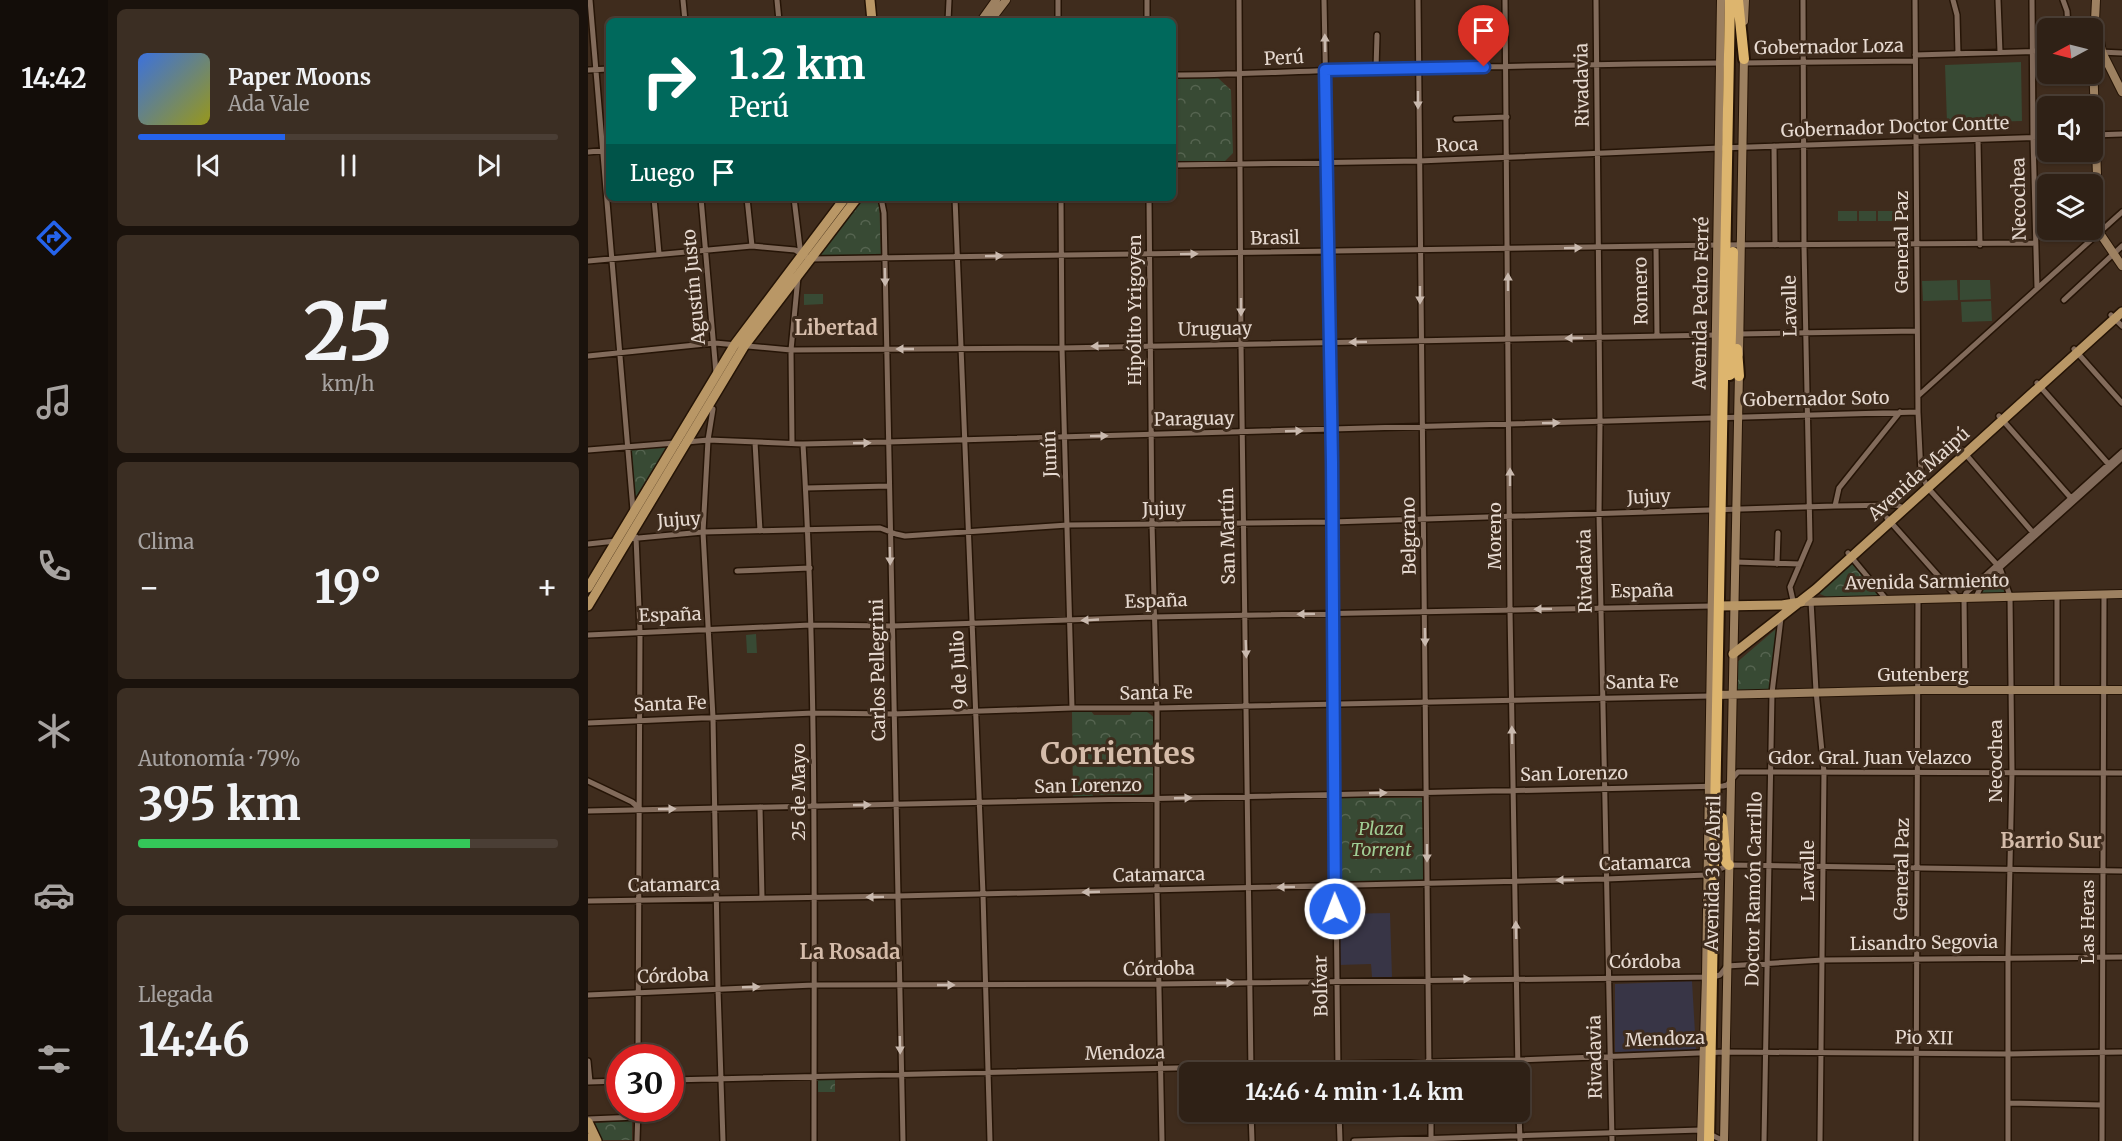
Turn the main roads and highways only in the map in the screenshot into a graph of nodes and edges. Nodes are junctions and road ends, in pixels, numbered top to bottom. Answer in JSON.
{"nodes":[{"id":1,"x":870,"y":0,"type":"edge"},
{"id":2,"x":875,"y":0,"type":"edge"},
{"id":3,"x":996,"y":0,"type":"edge"},
{"id":4,"x":1006,"y":0,"type":"edge"},
{"id":5,"x":1721,"y":0,"type":"edge"},
{"id":6,"x":1729,"y":0,"type":"edge"},
{"id":7,"x":1738,"y":0,"type":"edge"},
{"id":8,"x":1745,"y":0,"type":"edge"},
{"id":9,"x":2098,"y":0,"type":"edge"},
{"id":10,"x":872,"y":18,"type":"edge"},
{"id":11,"x":876,"y":18,"type":"edge"},
{"id":12,"x":983,"y":18,"type":"edge"},
{"id":13,"x":992,"y":18,"type":"edge"},
{"id":14,"x":2097,"y":18,"type":"edge"},
{"id":15,"x":1744,"y":61,"type":"junction"},
{"id":16,"x":2103,"y":63,"type":"edge"},
{"id":17,"x":1720,"y":77,"type":"junction"},
{"id":18,"x":2122,"y":92,"type":"edge"},
{"id":19,"x":1731,"y":147,"type":"junction"},
{"id":20,"x":2096,"y":162,"type":"edge"},
{"id":21,"x":843,"y":201,"type":"edge"},
{"id":22,"x":854,"y":201,"type":"edge"},
{"id":23,"x":1730,"y":245,"type":"junction"},
{"id":24,"x":806,"y":257,"type":"junction"},
{"id":25,"x":2122,"y":266,"type":"edge"},
{"id":26,"x":1733,"y":288,"type":"junction"},
{"id":27,"x":2122,"y":305,"type":"edge"},
{"id":28,"x":2116,"y":315,"type":"edge"},
{"id":29,"x":1720,"y":331,"type":"junction"},
{"id":30,"x":740,"y":345,"type":"junction"},
{"id":31,"x":1739,"y":376,"type":"junction"},
{"id":32,"x":1715,"y":388,"type":"joint"},
{"id":33,"x":1726,"y":416,"type":"junction"},
{"id":34,"x":680,"y":443,"type":"junction"},
{"id":35,"x":1725,"y":509,"type":"junction"},
{"id":36,"x":588,"y":588,"type":"edge"},
{"id":37,"x":2122,"y":594,"type":"edge"},
{"id":38,"x":1800,"y":603,"type":"junction"},
{"id":39,"x":1769,"y":604,"type":"junction"},
{"id":40,"x":588,"y":606,"type":"edge"},
{"id":41,"x":1723,"y":606,"type":"junction"},
{"id":42,"x":1750,"y":641,"type":"junction"},
{"id":43,"x":1733,"y":654,"type":"junction"},
{"id":44,"x":2122,"y":690,"type":"edge"},
{"id":45,"x":1721,"y":695,"type":"junction"},
{"id":46,"x":1720,"y":785,"type":"junction"},
{"id":47,"x":1718,"y":870,"type":"junction"},
{"id":48,"x":1707,"y":908,"type":"joint"},
{"id":49,"x":1716,"y":974,"type":"junction"},
{"id":50,"x":1714,"y":1052,"type":"junction"},
{"id":51,"x":588,"y":1121,"type":"edge"},
{"id":52,"x":1710,"y":1138,"type":"edge"},
{"id":53,"x":597,"y":1141,"type":"edge"}],
"edges":[{"from":1,"to":10,"type":"main road"},
{"from":2,"to":11,"type":"main road"},
{"from":3,"to":12,"type":"main road"},
{"from":4,"to":13,"type":"main road"},
{"from":5,"to":17,"type":"main road","name":"Avenida Pedro Ferré"},
{"from":6,"to":17,"type":"highway"},
{"from":6,"to":19,"type":"highway","name":"Avenida Pedro Ferré"},
{"from":7,"to":15,"type":"highway"},
{"from":7,"to":19,"type":"highway","name":"Avenida Pedro Ferré"},
{"from":8,"to":15,"type":"main road","name":"Avenida Pedro Ferré"},
{"from":9,"to":14,"type":"main road"},
{"from":15,"to":19,"type":"main road","name":"Avenida Pedro Ferré"},
{"from":16,"to":18,"type":"main road"},
{"from":17,"to":19,"type":"main road","name":"Avenida Pedro Ferré"},
{"from":19,"to":23,"type":"highway","name":"Avenida Pedro Ferré"},
{"from":20,"to":25,"type":"main road"},
{"from":21,"to":24,"type":"main road"},
{"from":22,"to":24,"type":"main road"},
{"from":23,"to":26,"type":"highway","name":"Avenida Pedro Ferré"},
{"from":23,"to":29,"type":"highway","name":"Avenida Pedro Ferré"},
{"from":23,"to":31,"type":"main road","name":"Avenida Pedro Ferré"},
{"from":24,"to":30,"type":"main road"},
{"from":24,"to":30,"type":"main road"},
{"from":26,"to":31,"type":"highway"},
{"from":26,"to":33,"type":"highway","name":"Avenida Pedro Ferré"},
{"from":27,"to":28,"type":"main road","name":"Avenida Maipú"},
{"from":28,"to":38,"type":"main road","name":"Avenida Maipú"},
{"from":29,"to":32,"type":"highway"},
{"from":29,"to":33,"type":"highway","name":"Avenida Pedro Ferré"},
{"from":30,"to":34,"type":"main road"},
{"from":30,"to":34,"type":"main road"},
{"from":31,"to":33,"type":"main road","name":"Avenida Pedro Ferré"},
{"from":32,"to":33,"type":"main road","name":"Avenida Pedro Ferré"},
{"from":33,"to":35,"type":"highway","name":"Avenida Pedro Ferré"},
{"from":34,"to":36,"type":"main road"},
{"from":34,"to":40,"type":"main road"},
{"from":35,"to":41,"type":"highway","name":"Avenida Pedro Ferré"},
{"from":35,"to":41,"type":"main road","name":"Avenida Pedro Ferré"},
{"from":37,"to":38,"type":"main road","name":"Avenida Sarmiento"},
{"from":38,"to":39,"type":"main road","name":"Avenida Sarmiento"},
{"from":38,"to":42,"type":"main road","name":"Avenida Maipú"},
{"from":39,"to":41,"type":"main road","name":"Avenida Sarmiento"},
{"from":39,"to":42,"type":"main road"},
{"from":41,"to":43,"type":"main road","name":"Avenida 3 de Abril"},
{"from":41,"to":45,"type":"highway","name":"Avenida 3 de Abril"},
{"from":41,"to":45,"type":"main road"},
{"from":42,"to":43,"type":"main road","name":"Avenida Maipú"},
{"from":43,"to":45,"type":"main road","name":"Avenida 3 de Abril"},
{"from":44,"to":45,"type":"main road","name":"Gutenberg"},
{"from":45,"to":46,"type":"highway","name":"Avenida 3 de Abril"},
{"from":46,"to":47,"type":"highway","name":"Avenida 3 de Abril"},
{"from":46,"to":47,"type":"highway","name":"Avenida 3 de Abril"},
{"from":47,"to":48,"type":"highway"},
{"from":47,"to":49,"type":"highway","name":"Avenida 3 de Abril"},
{"from":47,"to":49,"type":"main road","name":"Avenida 3 de Abril"},
{"from":48,"to":49,"type":"main road","name":"Avenida 3 de Abril"},
{"from":49,"to":50,"type":"highway","name":"Avenida 3 de Abril"},
{"from":50,"to":52,"type":"highway","name":"Avenida 3 de Abril"},
{"from":50,"to":52,"type":"main road","name":"Avenida 3 de Abril"},
{"from":51,"to":53,"type":"main road"}]}
